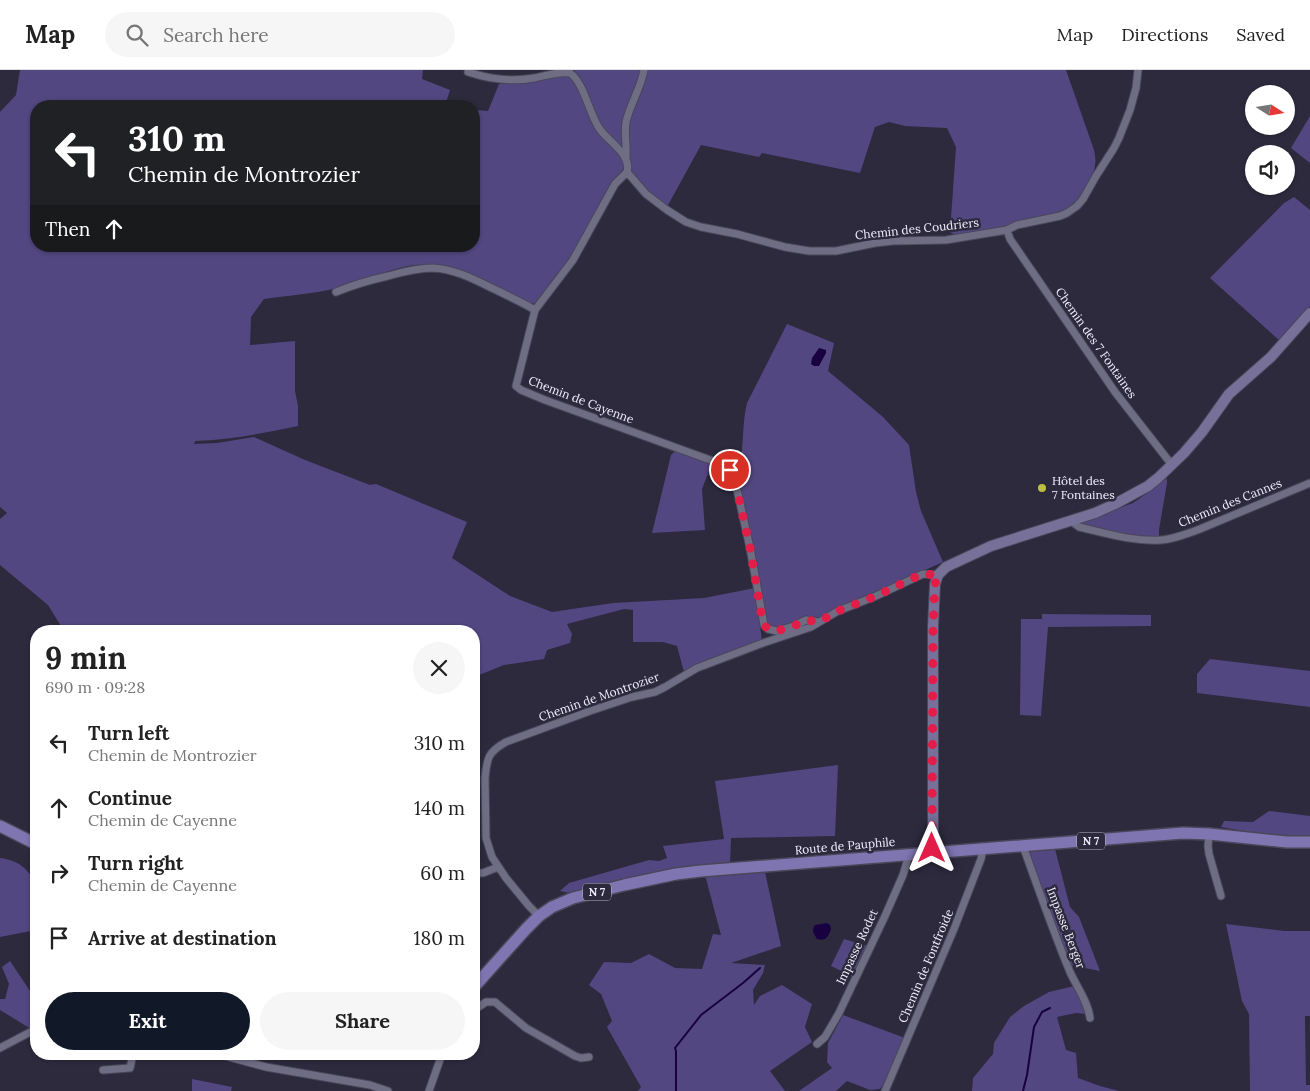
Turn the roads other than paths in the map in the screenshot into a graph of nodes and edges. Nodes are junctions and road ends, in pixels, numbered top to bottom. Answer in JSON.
{"nodes":[{"id":1,"x":644,"y":70,"type":"edge"},
{"id":2,"x":1138,"y":70,"type":"edge"},
{"id":3,"x":468,"y":72,"type":"dead end"},
{"id":4,"x":626,"y":157,"type":"junction"},
{"id":5,"x":627,"y":172,"type":"junction"},
{"id":6,"x":1007,"y":230,"type":"junction"},
{"id":7,"x":336,"y":292,"type":"dead end"},
{"id":8,"x":535,"y":310,"type":"junction"},
{"id":9,"x":1310,"y":312,"type":"edge"},
{"id":10,"x":1172,"y":465,"type":"junction"},
{"id":11,"x":1310,"y":483,"type":"edge"},
{"id":12,"x":1071,"y":521,"type":"junction"},
{"id":13,"x":938,"y":575,"type":"junction"},
{"id":14,"x":819,"y":622,"type":"junction"},
{"id":15,"x":0,"y":826,"type":"edge"},
{"id":16,"x":1209,"y":834,"type":"junction"},
{"id":17,"x":30,"y":838,"type":"edge"},
{"id":18,"x":1310,"y":842,"type":"edge"},
{"id":19,"x":1023,"y":846,"type":"junction"},
{"id":20,"x":983,"y":849,"type":"junction"},
{"id":21,"x":932,"y":853,"type":"junction"},
{"id":22,"x":909,"y":855,"type":"junction"},
{"id":23,"x":498,"y":867,"type":"junction"},
{"id":24,"x":480,"y":873,"type":"edge"},
{"id":25,"x":1220,"y":896,"type":"dead end"},
{"id":26,"x":539,"y":916,"type":"junction"},
{"id":27,"x":480,"y":980,"type":"edge"},
{"id":28,"x":480,"y":1006,"type":"edge"},
{"id":29,"x":1090,"y":1018,"type":"dead end"},
{"id":30,"x":30,"y":1032,"type":"edge"},
{"id":31,"x":817,"y":1044,"type":"dead end"},
{"id":32,"x":0,"y":1048,"type":"edge"},
{"id":33,"x":589,"y":1057,"type":"dead end"},
{"id":34,"x":131,"y":1060,"type":"edge"},
{"id":35,"x":240,"y":1060,"type":"edge"},
{"id":36,"x":440,"y":1060,"type":"edge"},
{"id":37,"x":103,"y":1070,"type":"dead end"},
{"id":38,"x":388,"y":1091,"type":"edge"},
{"id":39,"x":428,"y":1091,"type":"edge"},
{"id":40,"x":885,"y":1091,"type":"edge"}],
"edges":[{"from":1,"to":4,"type":"street"},
{"from":2,"to":6,"type":"street","name":"Chemin des Coudriers"},
{"from":3,"to":4,"type":"street"},
{"from":4,"to":5,"type":"street"},
{"from":5,"to":6,"type":"street","name":"Chemin des Coudriers"},
{"from":5,"to":8,"type":"street","name":"Chemin de Cayenne"},
{"from":6,"to":10,"type":"street","name":"Chemin des 7 Fontaines"},
{"from":7,"to":8,"type":"street"},
{"from":8,"to":14,"type":"street","name":"Chemin de Cayenne"},
{"from":9,"to":10,"type":"street"},
{"from":10,"to":12,"type":"street"},
{"from":11,"to":12,"type":"street","name":"Chemin des Cannes"},
{"from":12,"to":13,"type":"street"},
{"from":13,"to":14,"type":"street","name":"Chemin de Montrozier"},
{"from":13,"to":21,"type":"street"},
{"from":14,"to":23,"type":"street","name":"Chemin de Montrozier"},
{"from":15,"to":17,"type":"main road"},
{"from":16,"to":18,"type":"main road","name":"Route de Pauphile","number":"N 7"},
{"from":16,"to":19,"type":"main road","name":"Route de Pauphile","number":"N 7"},
{"from":16,"to":25,"type":"street"},
{"from":19,"to":20,"type":"main road","name":"Route de Pauphile","number":"N 7"},
{"from":19,"to":29,"type":"street","name":"Impasse Berger"},
{"from":20,"to":21,"type":"main road","name":"Route de Pauphile","number":"N 7"},
{"from":20,"to":40,"type":"street","name":"Chemin de Fontfroide"},
{"from":21,"to":22,"type":"main road","name":"Route de Pauphile","number":"N 7"},
{"from":22,"to":26,"type":"main road","name":"Route de Pauphile","number":"N 7"},
{"from":22,"to":31,"type":"street","name":"Impasse Rodet"},
{"from":23,"to":24,"type":"street"},
{"from":23,"to":26,"type":"street","name":"Chemin de Montrozier"},
{"from":26,"to":27,"type":"main road","number":"N 7"},
{"from":28,"to":33,"type":"street"},
{"from":30,"to":32,"type":"street"},
{"from":34,"to":37,"type":"street"},
{"from":35,"to":38,"type":"street"},
{"from":36,"to":39,"type":"street"}]}
